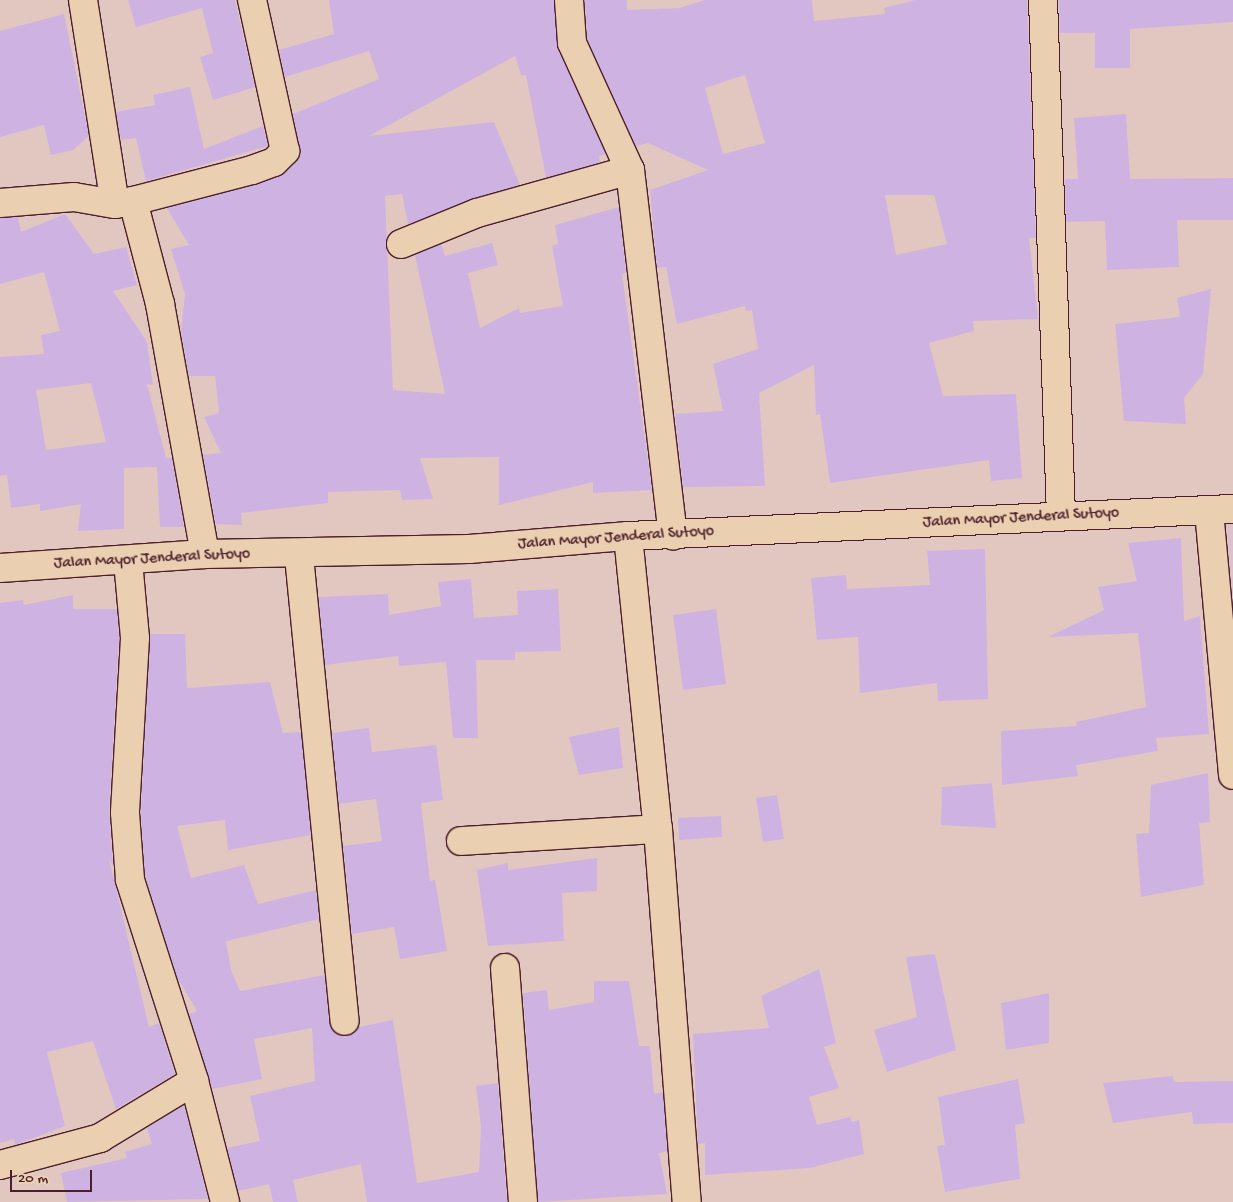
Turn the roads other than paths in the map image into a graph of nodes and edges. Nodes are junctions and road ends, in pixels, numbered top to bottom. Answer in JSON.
{"nodes":[{"id":1,"x":83,"y":0,"type":"edge"},
{"id":2,"x":252,"y":0,"type":"edge"},
{"id":3,"x":569,"y":0,"type":"edge"},
{"id":4,"x":1043,"y":0,"type":"edge"},
{"id":5,"x":630,"y":170,"type":"junction"},
{"id":6,"x":124,"y":202,"type":"junction"},
{"id":7,"x":0,"y":203,"type":"edge"},
{"id":8,"x":401,"y":244,"type":"dead end"},
{"id":9,"x":1221,"y":510,"type":"edge"},
{"id":10,"x":1061,"y":516,"type":"junction"},
{"id":11,"x":673,"y":535,"type":"junction"},
{"id":12,"x":628,"y":536,"type":"junction"},
{"id":13,"x":206,"y":554,"type":"junction"},
{"id":14,"x":298,"y":556,"type":"junction"},
{"id":15,"x":128,"y":561,"type":"junction"},
{"id":16,"x":0,"y":568,"type":"edge"},
{"id":17,"x":1233,"y":775,"type":"edge"},
{"id":18,"x":658,"y":829,"type":"junction"},
{"id":19,"x":461,"y":841,"type":"dead end"},
{"id":20,"x":505,"y":968,"type":"dead end"},
{"id":21,"x":345,"y":1021,"type":"dead end"},
{"id":22,"x":194,"y":1081,"type":"junction"},
{"id":23,"x":0,"y":1165,"type":"edge"},
{"id":24,"x":682,"y":1201,"type":"edge"},
{"id":25,"x":225,"y":1202,"type":"edge"},
{"id":26,"x":523,"y":1202,"type":"edge"}],
"edges":[{"from":1,"to":6,"type":"street"},
{"from":2,"to":6,"type":"street"},
{"from":3,"to":5,"type":"street"},
{"from":4,"to":10,"type":"street"},
{"from":5,"to":8,"type":"street"},
{"from":5,"to":11,"type":"street"},
{"from":6,"to":7,"type":"street"},
{"from":6,"to":13,"type":"street"},
{"from":9,"to":10,"type":"street","name":"Jalan Mayor Jenderal Sutoyo"},
{"from":9,"to":17,"type":"street"},
{"from":10,"to":11,"type":"street","name":"Jalan Mayor Jenderal Sutoyo"},
{"from":11,"to":12,"type":"street","name":"Jalan Mayor Jenderal Sutoyo"},
{"from":12,"to":14,"type":"street","name":"Jalan Mayor Jenderal Sutoyo"},
{"from":12,"to":18,"type":"street"},
{"from":13,"to":14,"type":"street","name":"Jalan Mayor Jenderal Sutoyo"},
{"from":13,"to":15,"type":"street","name":"Jalan Mayor Jenderal Sutoyo"},
{"from":14,"to":21,"type":"street"},
{"from":15,"to":16,"type":"street","name":"Jalan Mayor Jenderal Sutoyo"},
{"from":15,"to":22,"type":"street"},
{"from":18,"to":19,"type":"street"},
{"from":18,"to":24,"type":"street"},
{"from":20,"to":26,"type":"street"},
{"from":22,"to":23,"type":"street"},
{"from":22,"to":25,"type":"street"}]}
